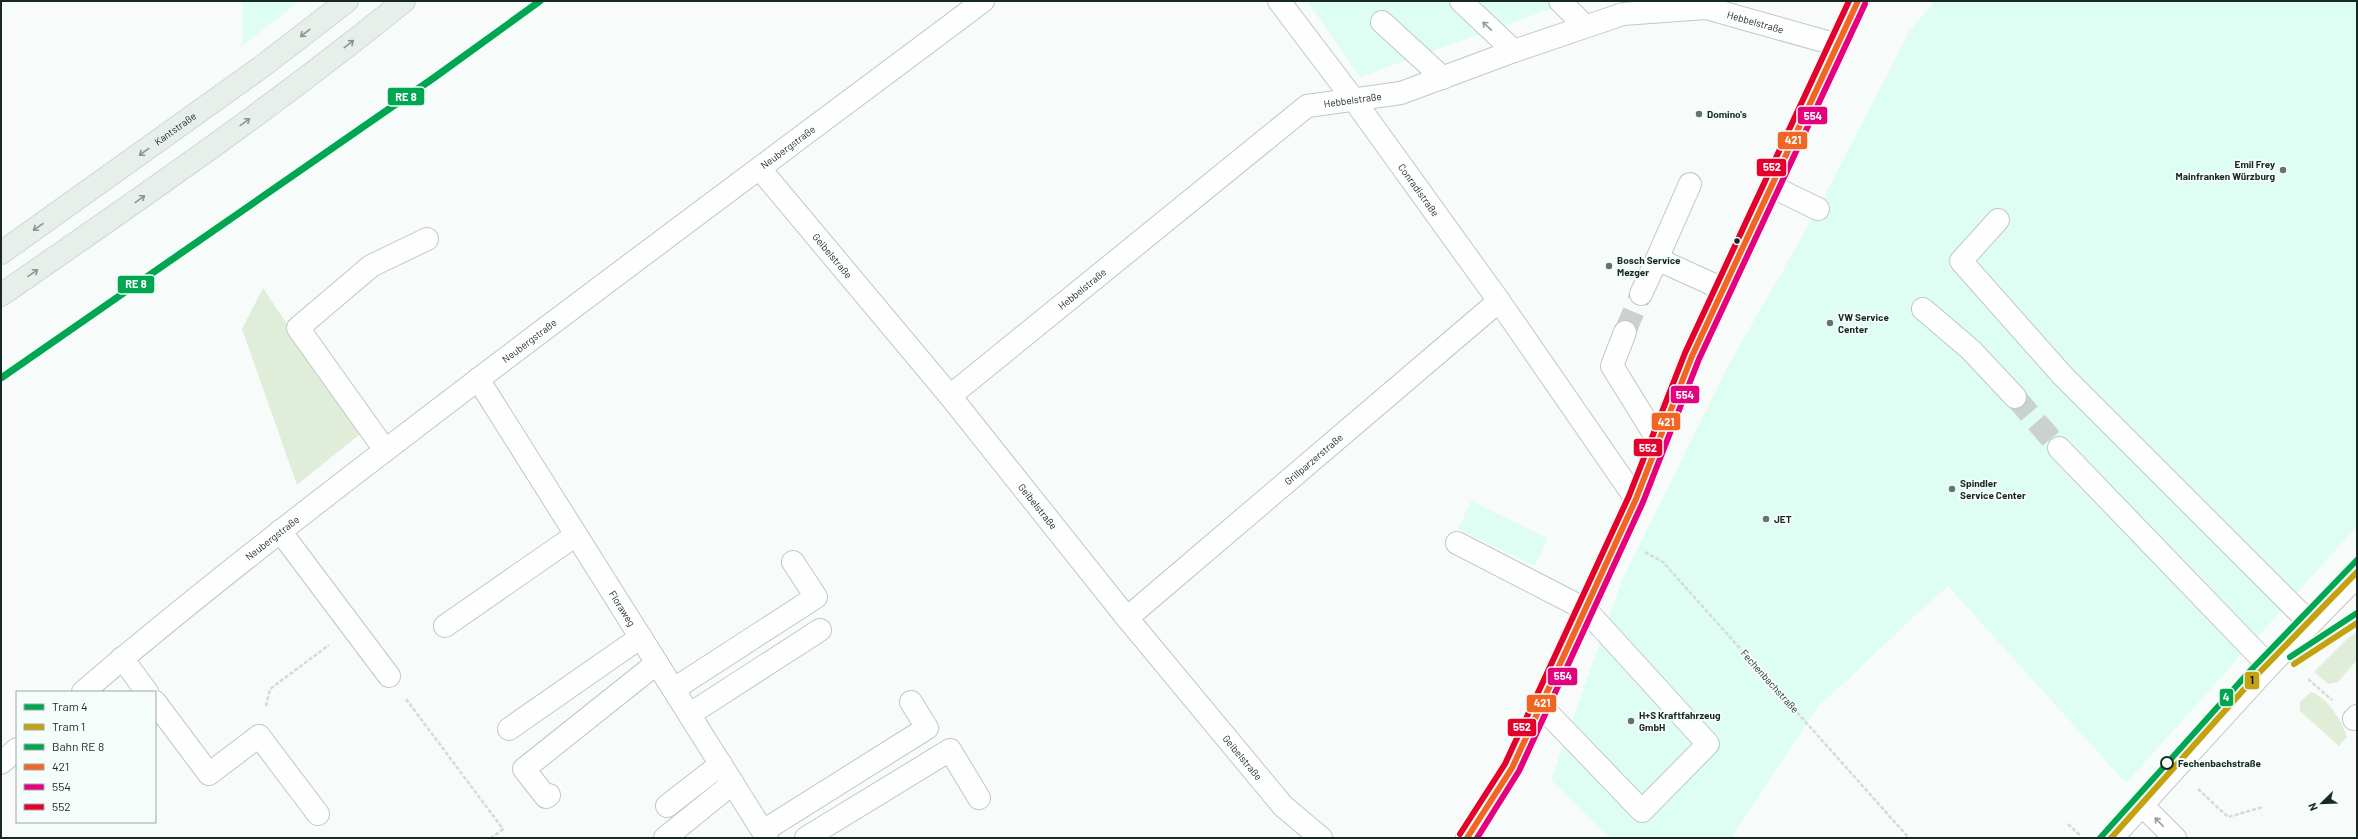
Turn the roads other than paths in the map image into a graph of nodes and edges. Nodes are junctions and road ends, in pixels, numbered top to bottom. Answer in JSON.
{"nodes":[{"id":1,"x":347,"y":1,"type":"edge"},
{"id":2,"x":404,"y":1,"type":"edge"},
{"id":3,"x":983,"y":1,"type":"edge"},
{"id":4,"x":1279,"y":1,"type":"edge"},
{"id":5,"x":1461,"y":1,"type":"edge"},
{"id":6,"x":1560,"y":1,"type":"edge"},
{"id":7,"x":1858,"y":1,"type":"edge"},
{"id":8,"x":1709,"y":4,"type":"edge"},
{"id":9,"x":1382,"y":22,"type":"dead end"},
{"id":10,"x":1585,"y":26,"type":"junction"},
{"id":11,"x":1838,"y":45,"type":"junction"},
{"id":12,"x":1514,"y":51,"type":"junction"},
{"id":13,"x":1443,"y":78,"type":"junction"},
{"id":14,"x":1354,"y":100,"type":"junction"},
{"id":15,"x":760,"y":169,"type":"junction"},
{"id":16,"x":1690,"y":184,"type":"dead end"},
{"id":17,"x":1773,"y":187,"type":"junction"},
{"id":18,"x":1818,"y":209,"type":"dead end"},
{"id":19,"x":1998,"y":220,"type":"dead end"},
{"id":20,"x":427,"y":239,"type":"dead end"},
{"id":21,"x":1,"y":253,"type":"edge"},
{"id":22,"x":1657,"y":259,"type":"junction"},
{"id":23,"x":1723,"y":289,"type":"junction"},
{"id":24,"x":1641,"y":294,"type":"tunnel mouth"},
{"id":25,"x":1,"y":295,"type":"edge"},
{"id":26,"x":1499,"y":301,"type":"junction"},
{"id":27,"x":1923,"y":309,"type":"dead end"},
{"id":28,"x":1625,"y":332,"type":"tunnel mouth"},
{"id":29,"x":478,"y":379,"type":"junction"},
{"id":30,"x":950,"y":396,"type":"junction"},
{"id":31,"x":2015,"y":397,"type":"tunnel mouth"},
{"id":32,"x":1659,"y":442,"type":"junction"},
{"id":33,"x":2059,"y":448,"type":"tunnel mouth"},
{"id":34,"x":385,"y":450,"type":"junction"},
{"id":35,"x":1636,"y":499,"type":"junction"},
{"id":36,"x":280,"y":531,"type":"junction"},
{"id":37,"x":576,"y":535,"type":"junction"},
{"id":38,"x":1457,"y":543,"type":"dead end"},
{"id":39,"x":793,"y":562,"type":"dead end"},
{"id":40,"x":2357,"y":576,"type":"edge"},
{"id":41,"x":1585,"y":609,"type":"junction"},
{"id":42,"x":1127,"y":618,"type":"junction"},
{"id":43,"x":2310,"y":623,"type":"junction"},
{"id":44,"x":445,"y":626,"type":"dead end"},
{"id":45,"x":820,"y":630,"type":"dead end"},
{"id":46,"x":641,"y":637,"type":"junction"},
{"id":47,"x":122,"y":658,"type":"junction"},
{"id":48,"x":657,"y":663,"type":"junction"},
{"id":49,"x":2269,"y":666,"type":"junction"},
{"id":50,"x":389,"y":676,"type":"road end"},
{"id":51,"x":674,"y":689,"type":"junction"},
{"id":52,"x":84,"y":691,"type":"edge"},
{"id":53,"x":147,"y":691,"type":"edge"},
{"id":54,"x":911,"y":702,"type":"dead end"},
{"id":55,"x":156,"y":703,"type":"edge"},
{"id":56,"x":1541,"y":706,"type":"junction"},
{"id":57,"x":690,"y":714,"type":"junction"},
{"id":58,"x":509,"y":729,"type":"dead end"},
{"id":59,"x":16,"y":750,"type":"edge"},
{"id":60,"x":1,"y":763,"type":"edge"},
{"id":61,"x":721,"y":764,"type":"junction"},
{"id":62,"x":733,"y":783,"type":"junction"},
{"id":63,"x":549,"y":795,"type":"dead end"},
{"id":64,"x":979,"y":798,"type":"dead end"},
{"id":65,"x":2142,"y":805,"type":"junction"},
{"id":66,"x":667,"y":806,"type":"dead end"},
{"id":67,"x":318,"y":814,"type":"dead end"},
{"id":68,"x":765,"y":834,"type":"edge"},
{"id":69,"x":665,"y":838,"type":"edge"},
{"id":70,"x":806,"y":838,"type":"edge"},
{"id":71,"x":1321,"y":838,"type":"edge"},
{"id":72,"x":1467,"y":838,"type":"edge"},
{"id":73,"x":2112,"y":838,"type":"edge"},
{"id":74,"x":2174,"y":838,"type":"edge"}],
"edges":[{"from":1,"to":21,"type":"main road","name":"Kantstraße","one_way":true},
{"from":25,"to":2,"type":"main road","one_way":true},
{"from":3,"to":15,"type":"street","name":"Neubergstraße"},
{"from":4,"to":14,"type":"street","name":"Conradistraße"},
{"from":12,"to":5,"type":"street","one_way":true},
{"from":6,"to":10,"type":"street"},
{"from":7,"to":11,"type":"street"},
{"from":8,"to":10,"type":"street","name":"Hebbelstraße"},
{"from":8,"to":11,"type":"street","name":"Hebbelstraße"},
{"from":9,"to":13,"type":"street"},
{"from":10,"to":12,"type":"street","name":"Hebbelstraße"},
{"from":11,"to":17,"type":"street"},
{"from":12,"to":13,"type":"street","name":"Hebbelstraße"},
{"from":13,"to":14,"type":"street","name":"Hebbelstraße"},
{"from":14,"to":26,"type":"street","name":"Conradistraße"},
{"from":14,"to":30,"type":"street","name":"Hebbelstraße"},
{"from":15,"to":29,"type":"street","name":"Neubergstraße"},
{"from":15,"to":30,"type":"street","name":"Geibelstraße"},
{"from":16,"to":22,"type":"street"},
{"from":17,"to":18,"type":"street"},
{"from":17,"to":23,"type":"street"},
{"from":19,"to":43,"type":"street"},
{"from":20,"to":34,"type":"street"},
{"from":22,"to":23,"type":"street"},
{"from":22,"to":24,"type":"street"},
{"from":23,"to":32,"type":"street"},
{"from":26,"to":35,"type":"street","name":"Conradistraße"},
{"from":26,"to":42,"type":"street","name":"Grillparzerstraße"},
{"from":27,"to":31,"type":"street"},
{"from":28,"to":32,"type":"street"},
{"from":29,"to":34,"type":"street","name":"Neubergstraße"},
{"from":29,"to":37,"type":"street","name":"Floraweg"},
{"from":30,"to":42,"type":"street","name":"Geibelstraße"},
{"from":32,"to":35,"type":"street"},
{"from":33,"to":49,"type":"street"},
{"from":34,"to":36,"type":"street","name":"Neubergstraße"},
{"from":35,"to":41,"type":"street"},
{"from":36,"to":47,"type":"street","name":"Neubergstraße"},
{"from":36,"to":50,"type":"street"},
{"from":37,"to":44,"type":"street"},
{"from":37,"to":46,"type":"street","name":"Floraweg"},
{"from":38,"to":41,"type":"street"},
{"from":39,"to":51,"type":"street"},
{"from":40,"to":43,"type":"street"},
{"from":41,"to":56,"type":"street"},
{"from":41,"to":56,"type":"street"},
{"from":42,"to":71,"type":"street","name":"Geibelstraße"},
{"from":43,"to":49,"type":"street"},
{"from":45,"to":57,"type":"street"},
{"from":46,"to":48,"type":"street","name":"Floraweg"},
{"from":46,"to":58,"type":"street"},
{"from":47,"to":52,"type":"street","name":"Neubergstraße"},
{"from":47,"to":53,"type":"street"},
{"from":48,"to":51,"type":"street","name":"Floraweg"},
{"from":48,"to":63,"type":"street"},
{"from":49,"to":65,"type":"street"},
{"from":51,"to":57,"type":"street","name":"Floraweg"},
{"from":54,"to":68,"type":"street"},
{"from":55,"to":67,"type":"street"},
{"from":56,"to":72,"type":"street"},
{"from":57,"to":61,"type":"street","name":"Floraweg"},
{"from":59,"to":60,"type":"street"},
{"from":61,"to":62,"type":"street","name":"Floraweg"},
{"from":61,"to":66,"type":"street"},
{"from":62,"to":68,"type":"street","name":"Floraweg"},
{"from":62,"to":69,"type":"street"},
{"from":64,"to":70,"type":"street"},
{"from":65,"to":73,"type":"street"},
{"from":74,"to":65,"type":"street","one_way":true}]}
